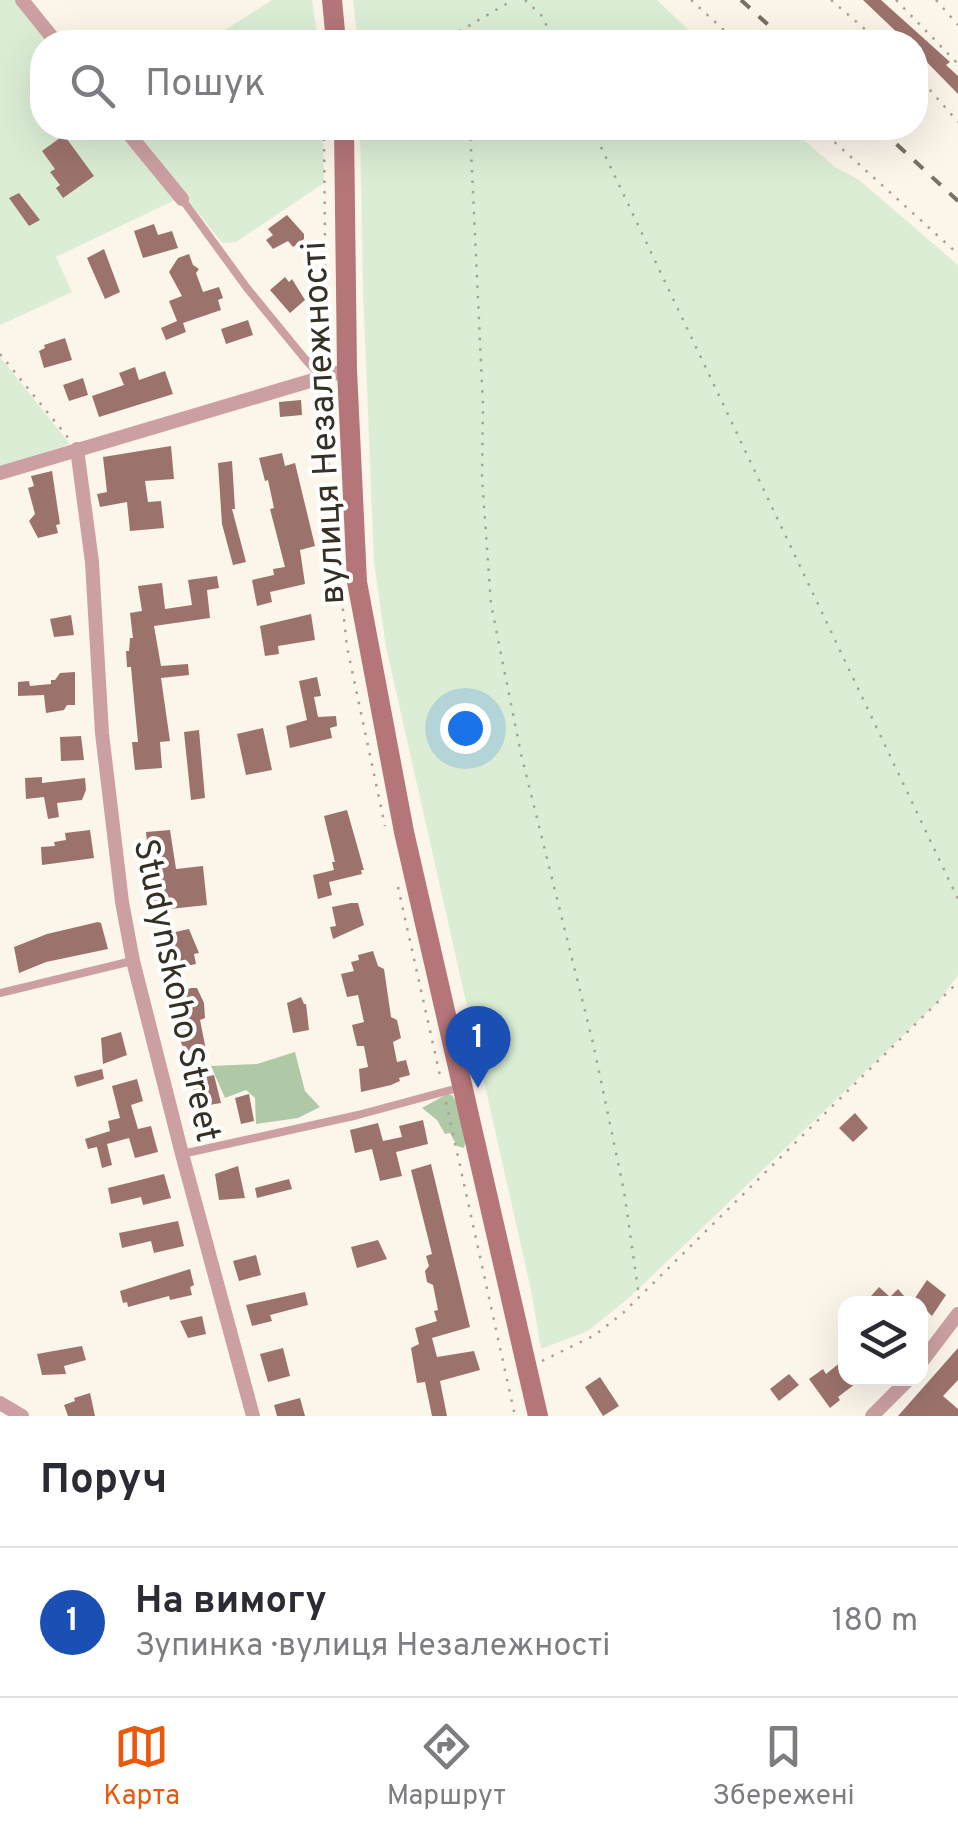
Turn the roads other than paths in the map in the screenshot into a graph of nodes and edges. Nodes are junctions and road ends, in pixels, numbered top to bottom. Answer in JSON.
{"nodes":[{"id":1,"x":22,"y":0,"type":"edge"},
{"id":2,"x":332,"y":0,"type":"edge"},
{"id":3,"x":46,"y":30,"type":"edge"},
{"id":4,"x":335,"y":30,"type":"edge"},
{"id":5,"x":134,"y":140,"type":"edge"},
{"id":6,"x":344,"y":140,"type":"edge"},
{"id":7,"x":182,"y":198,"type":"joint"},
{"id":8,"x":336,"y":372,"type":"junction"},
{"id":9,"x":77,"y":449,"type":"junction"},
{"id":10,"x":0,"y":473,"type":"edge"},
{"id":11,"x":133,"y":960,"type":"junction"},
{"id":12,"x":0,"y":993,"type":"edge"},
{"id":13,"x":462,"y":1086,"type":"junction"},
{"id":14,"x":182,"y":1154,"type":"junction"},
{"id":15,"x":958,"y":1314,"type":"edge"},
{"id":16,"x":928,"y":1353,"type":"edge"},
{"id":17,"x":902,"y":1386,"type":"edge"},
{"id":18,"x":0,"y":1403,"type":"edge"},
{"id":19,"x":22,"y":1416,"type":"edge"},
{"id":20,"x":253,"y":1416,"type":"edge"},
{"id":21,"x":538,"y":1416,"type":"edge"},
{"id":22,"x":872,"y":1416,"type":"edge"}],
"edges":[{"from":1,"to":3,"type":"street"},
{"from":2,"to":4,"type":"street"},
{"from":5,"to":7,"type":"street"},
{"from":6,"to":8,"type":"street","name":"вулиця Незалежності"},
{"from":7,"to":8,"type":"lane"},
{"from":8,"to":9,"type":"street"},
{"from":8,"to":13,"type":"street","name":"вулиця Незалежності"},
{"from":9,"to":10,"type":"street"},
{"from":9,"to":11,"type":"street","name":"Studynskoho Street"},
{"from":11,"to":12,"type":"lane"},
{"from":11,"to":14,"type":"street","name":"Studynskoho Street"},
{"from":13,"to":14,"type":"lane"},
{"from":13,"to":21,"type":"street","name":"вулиця Незалежності"},
{"from":14,"to":20,"type":"street","name":"Studynskoho Street"},
{"from":15,"to":16,"type":"street"},
{"from":17,"to":22,"type":"street"},
{"from":18,"to":19,"type":"street"}]}
